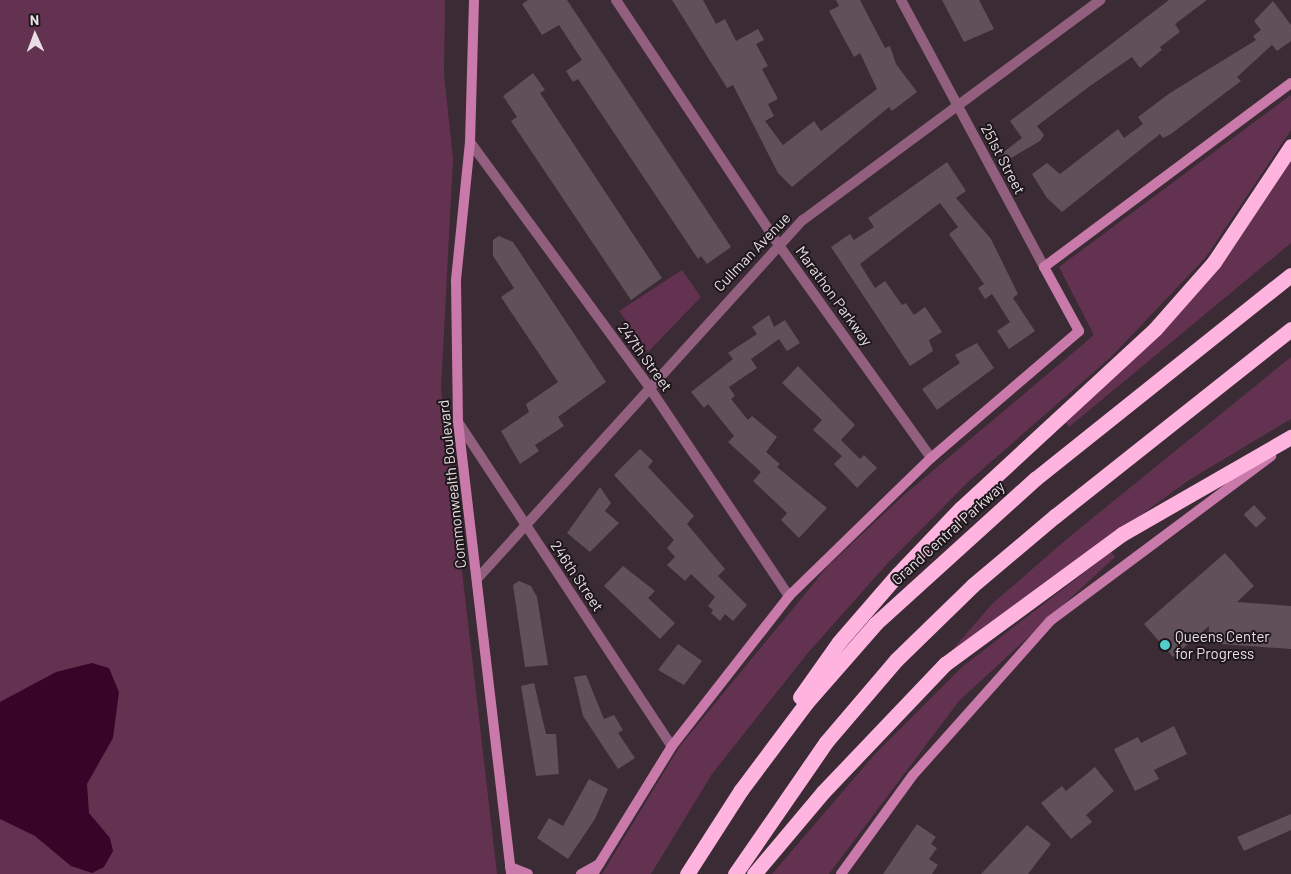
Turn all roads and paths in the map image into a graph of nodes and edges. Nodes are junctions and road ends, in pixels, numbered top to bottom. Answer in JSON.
{"nodes":[{"id":1,"x":474,"y":0,"type":"edge"},
{"id":2,"x":616,"y":0,"type":"edge"},
{"id":3,"x":901,"y":0,"type":"edge"},
{"id":4,"x":1100,"y":0,"type":"edge"},
{"id":5,"x":1291,"y":83,"type":"edge"},
{"id":6,"x":958,"y":106,"type":"junction"},
{"id":7,"x":470,"y":142,"type":"junction"},
{"id":8,"x":1291,"y":146,"type":"edge"},
{"id":9,"x":778,"y":244,"type":"junction"},
{"id":10,"x":1044,"y":267,"type":"junction"},
{"id":11,"x":1291,"y":274,"type":"edge"},
{"id":12,"x":1291,"y":329,"type":"edge"},
{"id":13,"x":649,"y":387,"type":"junction"},
{"id":14,"x":458,"y":422,"type":"junction"},
{"id":15,"x":1291,"y":437,"type":"edge"},
{"id":16,"x":1291,"y":441,"type":"edge"},
{"id":17,"x":932,"y":458,"type":"junction"},
{"id":18,"x":524,"y":524,"type":"junction"},
{"id":19,"x":476,"y":580,"type":"junction"},
{"id":20,"x":789,"y":596,"type":"junction"},
{"id":21,"x":672,"y":746,"type":"junction"},
{"id":22,"x":741,"y":790,"type":"junction"},
{"id":23,"x":600,"y":864,"type":"junction"},
{"id":24,"x":511,"y":871,"type":"edge"},
{"id":25,"x":528,"y":874,"type":"edge"},
{"id":26,"x":580,"y":874,"type":"edge"},
{"id":27,"x":593,"y":874,"type":"edge"},
{"id":28,"x":687,"y":874,"type":"edge"},
{"id":29,"x":735,"y":874,"type":"edge"},
{"id":30,"x":754,"y":874,"type":"edge"},
{"id":31,"x":841,"y":874,"type":"edge"}],
"edges":[{"from":1,"to":7,"type":"street","name":"Commonwealth Boulevard"},
{"from":2,"to":9,"type":"street","name":"Marathon Parkway"},
{"from":3,"to":6,"type":"street","name":"251st Street"},
{"from":4,"to":6,"type":"street","name":"Cullman Avenue"},
{"from":5,"to":10,"type":"street"},
{"from":6,"to":9,"type":"street","name":"Cullman Avenue"},
{"from":6,"to":10,"type":"street","name":"251st Street"},
{"from":7,"to":13,"type":"street","name":"247th Street"},
{"from":7,"to":14,"type":"street","name":"Commonwealth Boulevard"},
{"from":8,"to":22,"type":"highway"},
{"from":9,"to":13,"type":"street","name":"Cullman Avenue"},
{"from":9,"to":17,"type":"street","name":"Marathon Parkway"},
{"from":10,"to":17,"type":"street","name":"251st Street"},
{"from":11,"to":22,"type":"highway","name":"Grand Central Parkway"},
{"from":12,"to":29,"type":"highway"},
{"from":13,"to":18,"type":"street","name":"Cullman Avenue"},
{"from":13,"to":20,"type":"street","name":"247th Street"},
{"from":14,"to":18,"type":"street","name":"246th Street"},
{"from":14,"to":19,"type":"street","name":"Commonwealth Boulevard"},
{"from":15,"to":30,"type":"highway"},
{"from":16,"to":31,"type":"street"},
{"from":17,"to":20,"type":"street"},
{"from":18,"to":19,"type":"street","name":"Cullman Avenue"},
{"from":18,"to":21,"type":"street","name":"246th Street"},
{"from":19,"to":24,"type":"street","name":"Commonwealth Boulevard"},
{"from":20,"to":21,"type":"street"},
{"from":21,"to":23,"type":"street"},
{"from":22,"to":28,"type":"highway","name":"Grand Central Parkway"},
{"from":23,"to":26,"type":"street"},
{"from":23,"to":27,"type":"street"},
{"from":24,"to":25,"type":"street"}]}
